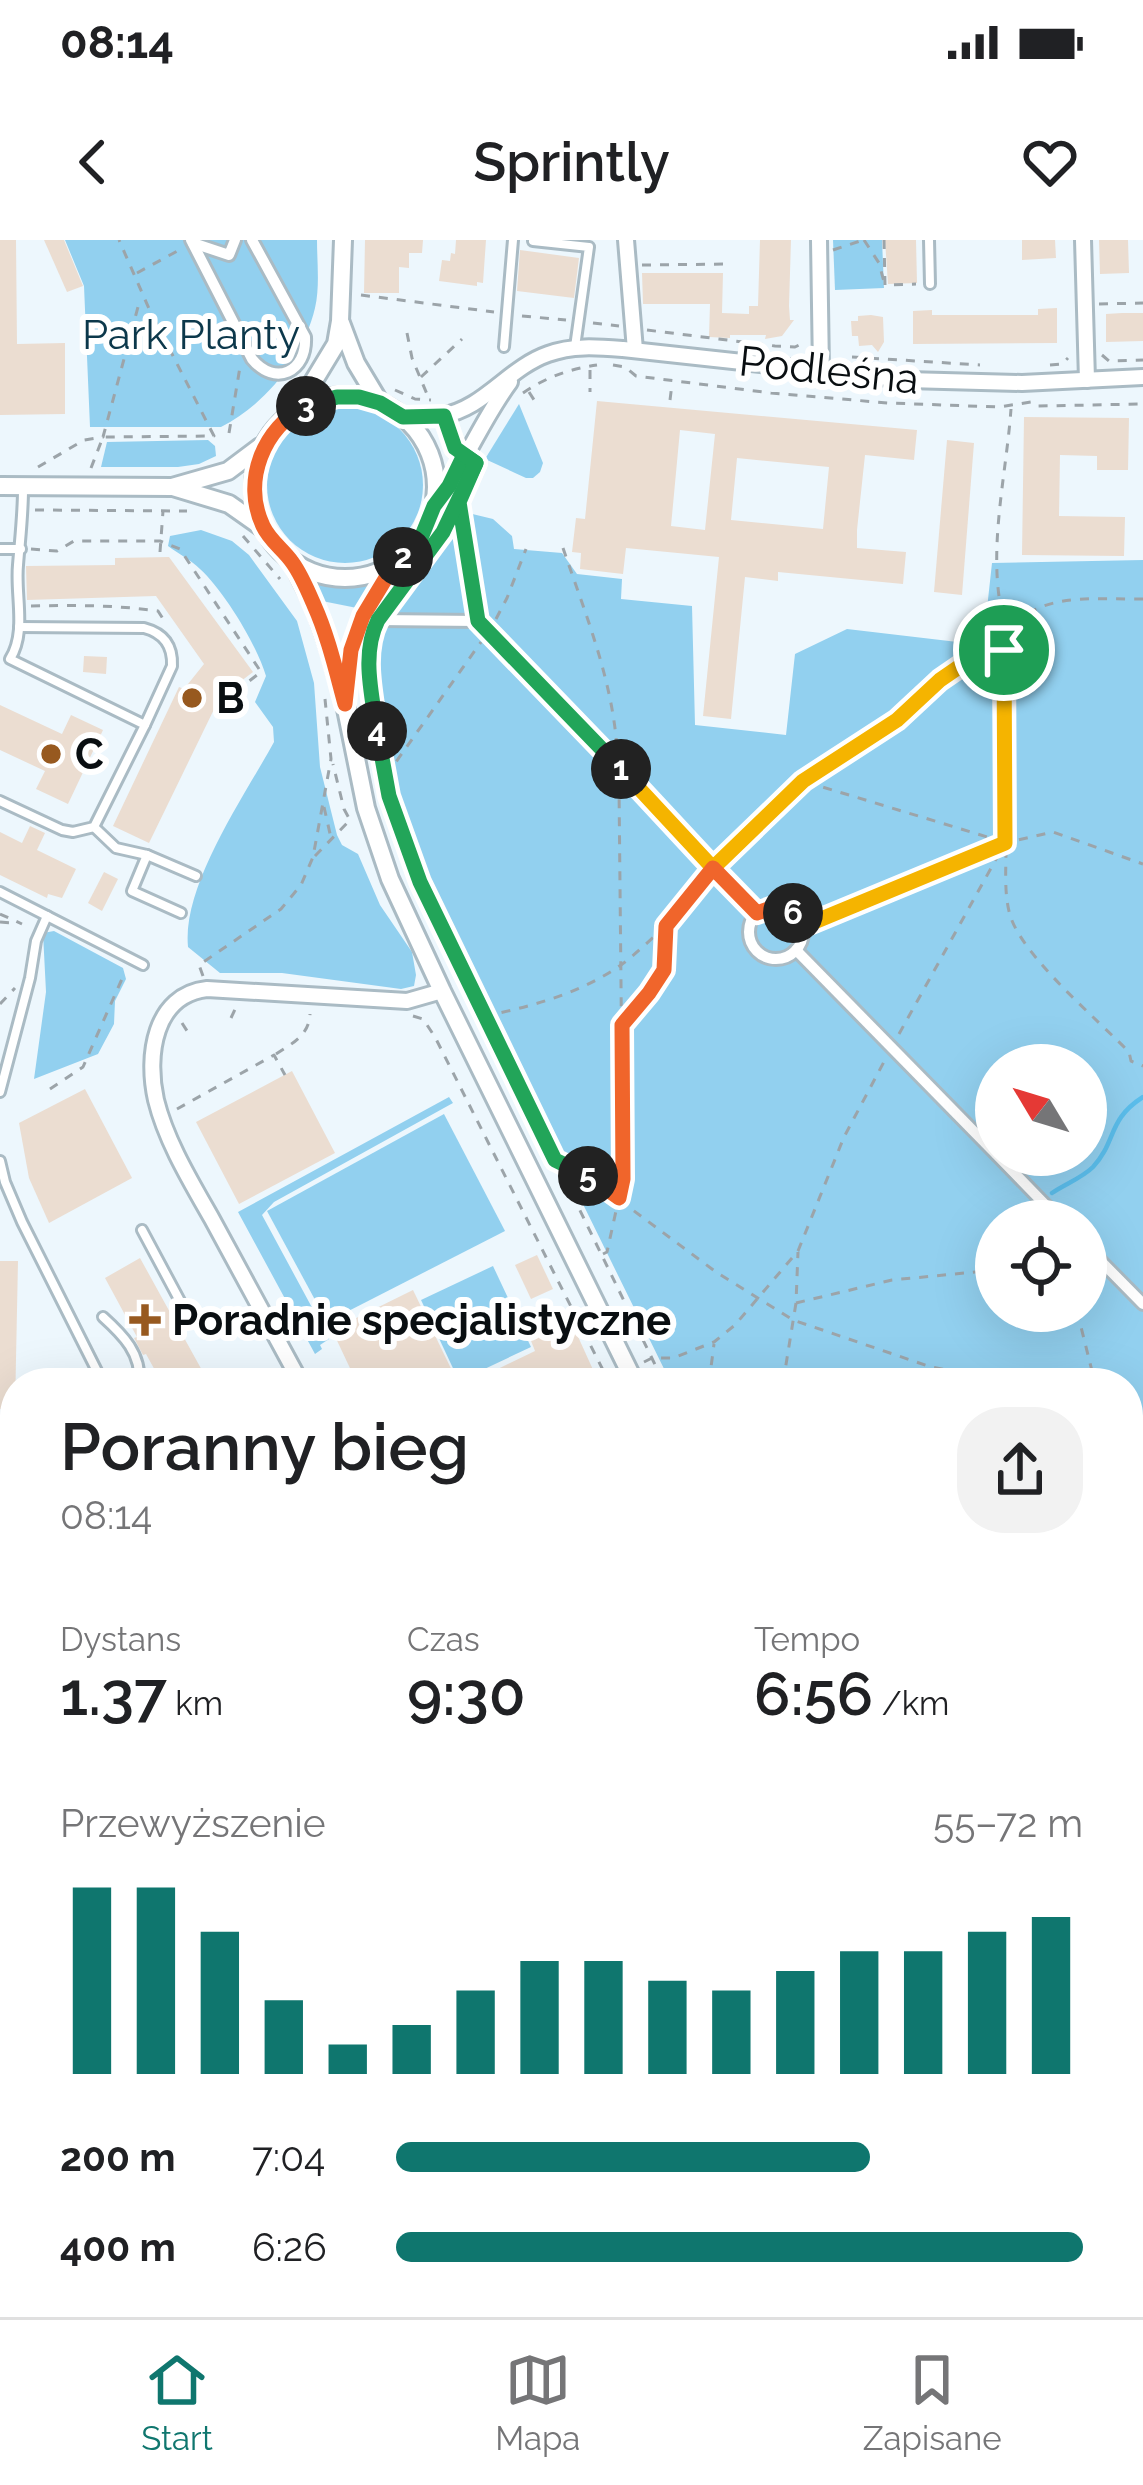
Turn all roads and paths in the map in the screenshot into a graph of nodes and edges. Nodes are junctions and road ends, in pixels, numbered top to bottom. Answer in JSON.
{"nodes":[{"id":1,"x":119,"y":240,"type":"edge"},
{"id":2,"x":235,"y":240,"type":"edge"},
{"id":3,"x":252,"y":240,"type":"edge"},
{"id":4,"x":343,"y":240,"type":"edge"},
{"id":5,"x":512,"y":240,"type":"edge"},
{"id":6,"x":626,"y":240,"type":"edge"},
{"id":7,"x":864,"y":240,"type":"edge"},
{"id":8,"x":884,"y":240,"type":"edge"},
{"id":9,"x":928,"y":240,"type":"edge"},
{"id":10,"x":1083,"y":240,"type":"edge"},
{"id":11,"x":192,"y":241,"type":"edge"},
{"id":12,"x":533,"y":241,"type":"edge"},
{"id":13,"x":819,"y":246,"type":"edge"},
{"id":14,"x":704,"y":264,"type":"junction"},
{"id":15,"x":732,"y":264,"type":"dead end"},
{"id":16,"x":628,"y":265,"type":"junction"},
{"id":17,"x":663,"y":265,"type":"junction"},
{"id":18,"x":662,"y":272,"type":"dead end"},
{"id":19,"x":703,"y":273,"type":"dead end"},
{"id":20,"x":135,"y":274,"type":"junction"},
{"id":21,"x":885,"y":284,"type":"junction"},
{"id":22,"x":930,"y":284,"type":"joint"},
{"id":23,"x":1143,"y":303,"type":"edge"},
{"id":24,"x":1097,"y":304,"type":"dead end"},
{"id":25,"x":138,"y":307,"type":"dead end"},
{"id":26,"x":340,"y":320,"type":"junction"},
{"id":27,"x":407,"y":333,"type":"dead end"},
{"id":28,"x":462,"y":339,"type":"dead end"},
{"id":29,"x":244,"y":341,"type":"junction"},
{"id":30,"x":820,"y":342,"type":"junction"},
{"id":31,"x":775,"y":346,"type":"dead end"},
{"id":32,"x":504,"y":347,"type":"dead end"},
{"id":33,"x":575,"y":348,"type":"junction"},
{"id":34,"x":635,"y":350,"type":"junction"},
{"id":35,"x":1086,"y":350,"type":"junction"},
{"id":36,"x":855,"y":357,"type":"dead end"},
{"id":37,"x":1143,"y":360,"type":"edge"},
{"id":38,"x":1109,"y":361,"type":"dead end"},
{"id":39,"x":981,"y":365,"type":"dead end"},
{"id":40,"x":590,"y":366,"type":"junction"},
{"id":41,"x":1042,"y":366,"type":"dead end"},
{"id":42,"x":519,"y":369,"type":"junction"},
{"id":43,"x":821,"y":370,"type":"junction"},
{"id":44,"x":1143,"y":377,"type":"edge"},
{"id":45,"x":420,"y":378,"type":"junction"},
{"id":46,"x":1087,"y":380,"type":"junction"},
{"id":47,"x":672,"y":381,"type":"junction"},
{"id":48,"x":527,"y":390,"type":"junction"},
{"id":49,"x":590,"y":392,"type":"dead end"},
{"id":50,"x":385,"y":396,"type":"junction"},
{"id":51,"x":514,"y":398,"type":"dead end"},
{"id":52,"x":430,"y":400,"type":"junction"},
{"id":53,"x":670,"y":400,"type":"dead end"},
{"id":54,"x":1143,"y":404,"type":"edge"},
{"id":55,"x":1012,"y":405,"type":"junction"},
{"id":56,"x":538,"y":406,"type":"dead end"},
{"id":57,"x":296,"y":411,"type":"junction"},
{"id":58,"x":444,"y":416,"type":"junction"},
{"id":59,"x":403,"y":417,"type":"junction"},
{"id":60,"x":229,"y":433,"type":"dead end"},
{"id":61,"x":103,"y":437,"type":"junction"},
{"id":62,"x":266,"y":443,"type":"junction"},
{"id":63,"x":35,"y":469,"type":"dead end"},
{"id":64,"x":91,"y":470,"type":"dead end"},
{"id":65,"x":23,"y":485,"type":"junction"},
{"id":66,"x":0,"y":486,"type":"edge"},
{"id":67,"x":172,"y":487,"type":"junction"},
{"id":68,"x":459,"y":502,"type":"joint"},
{"id":69,"x":434,"y":506,"type":"junction"},
{"id":70,"x":23,"y":510,"type":"junction"},
{"id":71,"x":163,"y":511,"type":"junction"},
{"id":72,"x":189,"y":511,"type":"dead end"},
{"id":73,"x":263,"y":528,"type":"junction"},
{"id":74,"x":241,"y":534,"type":"dead end"},
{"id":75,"x":160,"y":542,"type":"junction"},
{"id":76,"x":21,"y":548,"type":"junction"},
{"id":77,"x":563,"y":548,"type":"dead end"},
{"id":78,"x":0,"y":549,"type":"edge"},
{"id":79,"x":526,"y":549,"type":"dead end"},
{"id":80,"x":160,"y":551,"type":"dead end"},
{"id":81,"x":292,"y":561,"type":"junction"},
{"id":82,"x":395,"y":563,"type":"junction"},
{"id":83,"x":280,"y":579,"type":"dead end"},
{"id":84,"x":1143,"y":599,"type":"edge"},
{"id":85,"x":17,"y":606,"type":"junction"},
{"id":86,"x":378,"y":620,"type":"joint"},
{"id":87,"x":478,"y":621,"type":"junction"},
{"id":88,"x":18,"y":627,"type":"junction"},
{"id":89,"x":488,"y":633,"type":"junction"},
{"id":90,"x":1009,"y":633,"type":"junction"},
{"id":91,"x":160,"y":634,"type":"junction"},
{"id":92,"x":1004,"y":650,"type":"junction"},
{"id":93,"x":368,"y":651,"type":"dead end"},
{"id":94,"x":10,"y":659,"type":"junction"},
{"id":95,"x":0,"y":666,"type":"edge"},
{"id":96,"x":324,"y":691,"type":"dead end"},
{"id":97,"x":345,"y":704,"type":"junction"},
{"id":98,"x":234,"y":708,"type":"dead end"},
{"id":99,"x":145,"y":725,"type":"junction"},
{"id":100,"x":332,"y":759,"type":"junction"},
{"id":101,"x":619,"y":767,"type":"junction"},
{"id":102,"x":385,"y":778,"type":"junction"},
{"id":103,"x":803,"y":781,"type":"junction"},
{"id":104,"x":322,"y":800,"type":"junction"},
{"id":105,"x":0,"y":801,"type":"edge"},
{"id":106,"x":94,"y":827,"type":"junction"},
{"id":107,"x":332,"y":840,"type":"junction"},
{"id":108,"x":1005,"y":843,"type":"junction"},
{"id":109,"x":147,"y":856,"type":"junction"},
{"id":110,"x":314,"y":857,"type":"junction"},
{"id":111,"x":1143,"y":864,"type":"edge"},
{"id":112,"x":713,"y":868,"type":"junction"},
{"id":113,"x":196,"y":876,"type":"dead end"},
{"id":114,"x":0,"y":892,"type":"edge"},
{"id":115,"x":181,"y":913,"type":"dead end"},
{"id":116,"x":757,"y":913,"type":"junction"},
{"id":117,"x":0,"y":914,"type":"edge"},
{"id":118,"x":47,"y":916,"type":"junction"},
{"id":119,"x":0,"y":922,"type":"edge"},
{"id":120,"x":666,"y":926,"type":"junction"},
{"id":121,"x":802,"y":927,"type":"junction"},
{"id":122,"x":796,"y":950,"type":"junction"},
{"id":123,"x":131,"y":959,"type":"junction"},
{"id":124,"x":143,"y":965,"type":"dead end"},
{"id":125,"x":621,"y":965,"type":"junction"},
{"id":126,"x":207,"y":989,"type":"junction"},
{"id":127,"x":442,"y":991,"type":"junction"},
{"id":128,"x":238,"y":1004,"type":"dead end"},
{"id":129,"x":311,"y":1010,"type":"dead end"},
{"id":130,"x":400,"y":1016,"type":"dead end"},
{"id":131,"x":484,"y":1016,"type":"junction"},
{"id":132,"x":178,"y":1017,"type":"dead end"},
{"id":133,"x":231,"y":1018,"type":"dead end"},
{"id":134,"x":622,"y":1025,"type":"junction"},
{"id":135,"x":191,"y":1036,"type":"dead end"},
{"id":136,"x":892,"y":1048,"type":"junction"},
{"id":137,"x":274,"y":1055,"type":"junction"},
{"id":138,"x":1142,"y":1065,"type":"edge"},
{"id":139,"x":285,"y":1075,"type":"dead end"},
{"id":140,"x":50,"y":1089,"type":"dead end"},
{"id":141,"x":0,"y":1092,"type":"edge"},
{"id":142,"x":175,"y":1110,"type":"dead end"},
{"id":143,"x":975,"y":1133,"type":"edge"},
{"id":144,"x":555,"y":1160,"type":"junction"},
{"id":145,"x":0,"y":1161,"type":"edge"},
{"id":146,"x":1017,"y":1176,"type":"edge"},
{"id":147,"x":619,"y":1198,"type":"junction"},
{"id":148,"x":1040,"y":1200,"type":"edge"},
{"id":149,"x":142,"y":1230,"type":"dead end"},
{"id":150,"x":798,"y":1251,"type":"junction"},
{"id":151,"x":602,"y":1256,"type":"junction"},
{"id":152,"x":1107,"y":1267,"type":"edge"},
{"id":153,"x":598,"y":1271,"type":"dead end"},
{"id":154,"x":975,"y":1272,"type":"edge"},
{"id":155,"x":758,"y":1299,"type":"junction"},
{"id":156,"x":180,"y":1301,"type":"dead end"},
{"id":157,"x":796,"y":1303,"type":"junction"},
{"id":158,"x":1143,"y":1304,"type":"edge"},
{"id":159,"x":620,"y":1312,"type":"dead end"},
{"id":160,"x":630,"y":1313,"type":"junction"},
{"id":161,"x":103,"y":1317,"type":"dead end"},
{"id":162,"x":793,"y":1320,"type":"junction"},
{"id":163,"x":1082,"y":1332,"type":"edge"},
{"id":164,"x":714,"y":1342,"type":"junction"},
{"id":165,"x":652,"y":1358,"type":"junction"},
{"id":166,"x":95,"y":1368,"type":"edge"},
{"id":167,"x":140,"y":1368,"type":"edge"},
{"id":168,"x":293,"y":1368,"type":"edge"},
{"id":169,"x":602,"y":1368,"type":"edge"},
{"id":170,"x":627,"y":1368,"type":"edge"},
{"id":171,"x":657,"y":1368,"type":"edge"},
{"id":172,"x":711,"y":1368,"type":"edge"},
{"id":173,"x":785,"y":1368,"type":"edge"},
{"id":174,"x":937,"y":1368,"type":"edge"},
{"id":175,"x":1091,"y":1368,"type":"edge"}],
"edges":[{"from":1,"to":20,"type":"path"},
{"from":2,"to":11,"type":"street"},
{"from":3,"to":29,"type":"street"},
{"from":4,"to":26,"type":"street"},
{"from":5,"to":32,"type":"lane"},
{"from":6,"to":16,"type":"street"},
{"from":7,"to":13,"type":"path"},
{"from":7,"to":21,"type":"path"},
{"from":8,"to":21,"type":"path"},
{"from":9,"to":22,"type":"lane"},
{"from":10,"to":35,"type":"street"},
{"from":11,"to":20,"type":"path"},
{"from":11,"to":29,"type":"street"},
{"from":12,"to":33,"type":"lane"},
{"from":13,"to":30,"type":"street"},
{"from":14,"to":15,"type":"path"},
{"from":14,"to":17,"type":"path"},
{"from":14,"to":19,"type":"path"},
{"from":16,"to":17,"type":"path"},
{"from":16,"to":34,"type":"street"},
{"from":17,"to":18,"type":"path"},
{"from":20,"to":61,"type":"path"},
{"from":21,"to":22,"type":"path"},
{"from":23,"to":24,"type":"path"},
{"from":25,"to":61,"type":"path"},
{"from":26,"to":50,"type":"street"},
{"from":26,"to":57,"type":"street"},
{"from":27,"to":45,"type":"path"},
{"from":28,"to":45,"type":"path"},
{"from":29,"to":60,"type":"path"},
{"from":30,"to":31,"type":"path"},
{"from":30,"to":43,"type":"street"},
{"from":33,"to":34,"type":"street","name":"Podleśna"},
{"from":33,"to":42,"type":"street","name":"Podleśna"},
{"from":34,"to":43,"type":"street","name":"Podleśna"},
{"from":35,"to":41,"type":"path"},
{"from":35,"to":46,"type":"street"},
{"from":36,"to":39,"type":"path"},
{"from":37,"to":38,"type":"path"},
{"from":40,"to":47,"type":"path"},
{"from":40,"to":48,"type":"path"},
{"from":40,"to":49,"type":"path"},
{"from":42,"to":58,"type":"street","name":"Podleśna"},
{"from":42,"to":69,"type":"street"},
{"from":43,"to":46,"type":"street","name":"Podleśna"},
{"from":44,"to":46,"type":"street","name":"Podleśna"},
{"from":45,"to":52,"type":"path"},
{"from":47,"to":53,"type":"path"},
{"from":47,"to":55,"type":"path"},
{"from":48,"to":51,"type":"path"},
{"from":48,"to":56,"type":"path"},
{"from":50,"to":52,"type":"path"},
{"from":50,"to":57,"type":"street"},
{"from":50,"to":59,"type":"street"},
{"from":52,"to":58,"type":"path"},
{"from":54,"to":55,"type":"path"},
{"from":55,"to":90,"type":"path"},
{"from":57,"to":62,"type":"street"},
{"from":58,"to":59,"type":"street","name":"Podleśna"},
{"from":59,"to":69,"type":"street"},
{"from":61,"to":63,"type":"path"},
{"from":61,"to":64,"type":"path"},
{"from":62,"to":67,"type":"street"},
{"from":62,"to":73,"type":"street"},
{"from":65,"to":66,"type":"street"},
{"from":65,"to":67,"type":"street"},
{"from":65,"to":70,"type":"lane"},
{"from":67,"to":73,"type":"street"},
{"from":68,"to":86,"type":"path"},
{"from":68,"to":87,"type":"street"},
{"from":69,"to":82,"type":"street"},
{"from":70,"to":71,"type":"path"},
{"from":70,"to":76,"type":"lane"},
{"from":71,"to":72,"type":"path"},
{"from":71,"to":75,"type":"path"},
{"from":73,"to":81,"type":"street"},
{"from":74,"to":83,"type":"path"},
{"from":75,"to":76,"type":"path"},
{"from":75,"to":80,"type":"path"},
{"from":75,"to":98,"type":"path"},
{"from":76,"to":78,"type":"lane"},
{"from":76,"to":85,"type":"lane"},
{"from":77,"to":101,"type":"path"},
{"from":79,"to":89,"type":"path"},
{"from":81,"to":82,"type":"street"},
{"from":81,"to":97,"type":"street"},
{"from":82,"to":97,"type":"street"},
{"from":84,"to":90,"type":"path"},
{"from":85,"to":88,"type":"lane"},
{"from":85,"to":91,"type":"path"},
{"from":86,"to":87,"type":"street"},
{"from":87,"to":89,"type":"street"},
{"from":88,"to":91,"type":"lane"},
{"from":88,"to":94,"type":"lane"},
{"from":89,"to":101,"type":"street"},
{"from":89,"to":102,"type":"path"},
{"from":90,"to":92,"type":"path"},
{"from":91,"to":99,"type":"lane"},
{"from":92,"to":103,"type":"path"},
{"from":92,"to":108,"type":"path"},
{"from":93,"to":102,"type":"path"},
{"from":94,"to":95,"type":"lane"},
{"from":94,"to":99,"type":"lane"},
{"from":96,"to":100,"type":"path"},
{"from":97,"to":127,"type":"street"},
{"from":99,"to":106,"type":"lane"},
{"from":100,"to":104,"type":"path"},
{"from":100,"to":107,"type":"path"},
{"from":101,"to":112,"type":"street"},
{"from":101,"to":125,"type":"path"},
{"from":102,"to":131,"type":"path"},
{"from":103,"to":108,"type":"path"},
{"from":103,"to":112,"type":"path"},
{"from":104,"to":107,"type":"path"},
{"from":104,"to":110,"type":"path"},
{"from":105,"to":106,"type":"lane"},
{"from":106,"to":109,"type":"lane"},
{"from":107,"to":110,"type":"path"},
{"from":108,"to":111,"type":"path"},
{"from":108,"to":121,"type":"path"},
{"from":108,"to":136,"type":"path"},
{"from":108,"to":138,"type":"path"},
{"from":109,"to":113,"type":"lane"},
{"from":109,"to":115,"type":"lane"},
{"from":110,"to":126,"type":"path"},
{"from":112,"to":116,"type":"street"},
{"from":112,"to":120,"type":"path"},
{"from":114,"to":118,"type":"lane"},
{"from":116,"to":121,"type":"street"},
{"from":116,"to":122,"type":"street"},
{"from":117,"to":119,"type":"path"},
{"from":118,"to":123,"type":"lane"},
{"from":118,"to":141,"type":"lane"},
{"from":120,"to":125,"type":"path"},
{"from":120,"to":134,"type":"path"},
{"from":121,"to":122,"type":"street"},
{"from":122,"to":136,"type":"street"},
{"from":123,"to":124,"type":"lane"},
{"from":123,"to":140,"type":"path"},
{"from":125,"to":131,"type":"path"},
{"from":125,"to":134,"type":"path"},
{"from":126,"to":127,"type":"street"},
{"from":126,"to":168,"type":"street"},
{"from":127,"to":170,"type":"street"},
{"from":128,"to":133,"type":"path"},
{"from":129,"to":137,"type":"path"},
{"from":130,"to":169,"type":"path"},
{"from":131,"to":144,"type":"path"},
{"from":132,"to":135,"type":"path"},
{"from":134,"to":147,"type":"path"},
{"from":136,"to":143,"type":"street"},
{"from":136,"to":150,"type":"path"},
{"from":137,"to":139,"type":"path"},
{"from":137,"to":142,"type":"path"},
{"from":144,"to":147,"type":"path"},
{"from":144,"to":151,"type":"path"},
{"from":145,"to":166,"type":"lane"},
{"from":146,"to":148,"type":"street"},
{"from":147,"to":151,"type":"path"},
{"from":147,"to":155,"type":"path"},
{"from":149,"to":156,"type":"lane"},
{"from":150,"to":155,"type":"path"},
{"from":150,"to":157,"type":"path"},
{"from":151,"to":153,"type":"path"},
{"from":151,"to":160,"type":"path"},
{"from":152,"to":158,"type":"street"},
{"from":154,"to":157,"type":"path"},
{"from":155,"to":162,"type":"path"},
{"from":155,"to":164,"type":"path"},
{"from":157,"to":162,"type":"path"},
{"from":159,"to":160,"type":"path"},
{"from":160,"to":165,"type":"path"},
{"from":161,"to":167,"type":"lane"},
{"from":162,"to":173,"type":"path"},
{"from":162,"to":174,"type":"path"},
{"from":163,"to":175,"type":"path"},
{"from":164,"to":165,"type":"path"},
{"from":164,"to":172,"type":"path"},
{"from":165,"to":171,"type":"path"}]}
